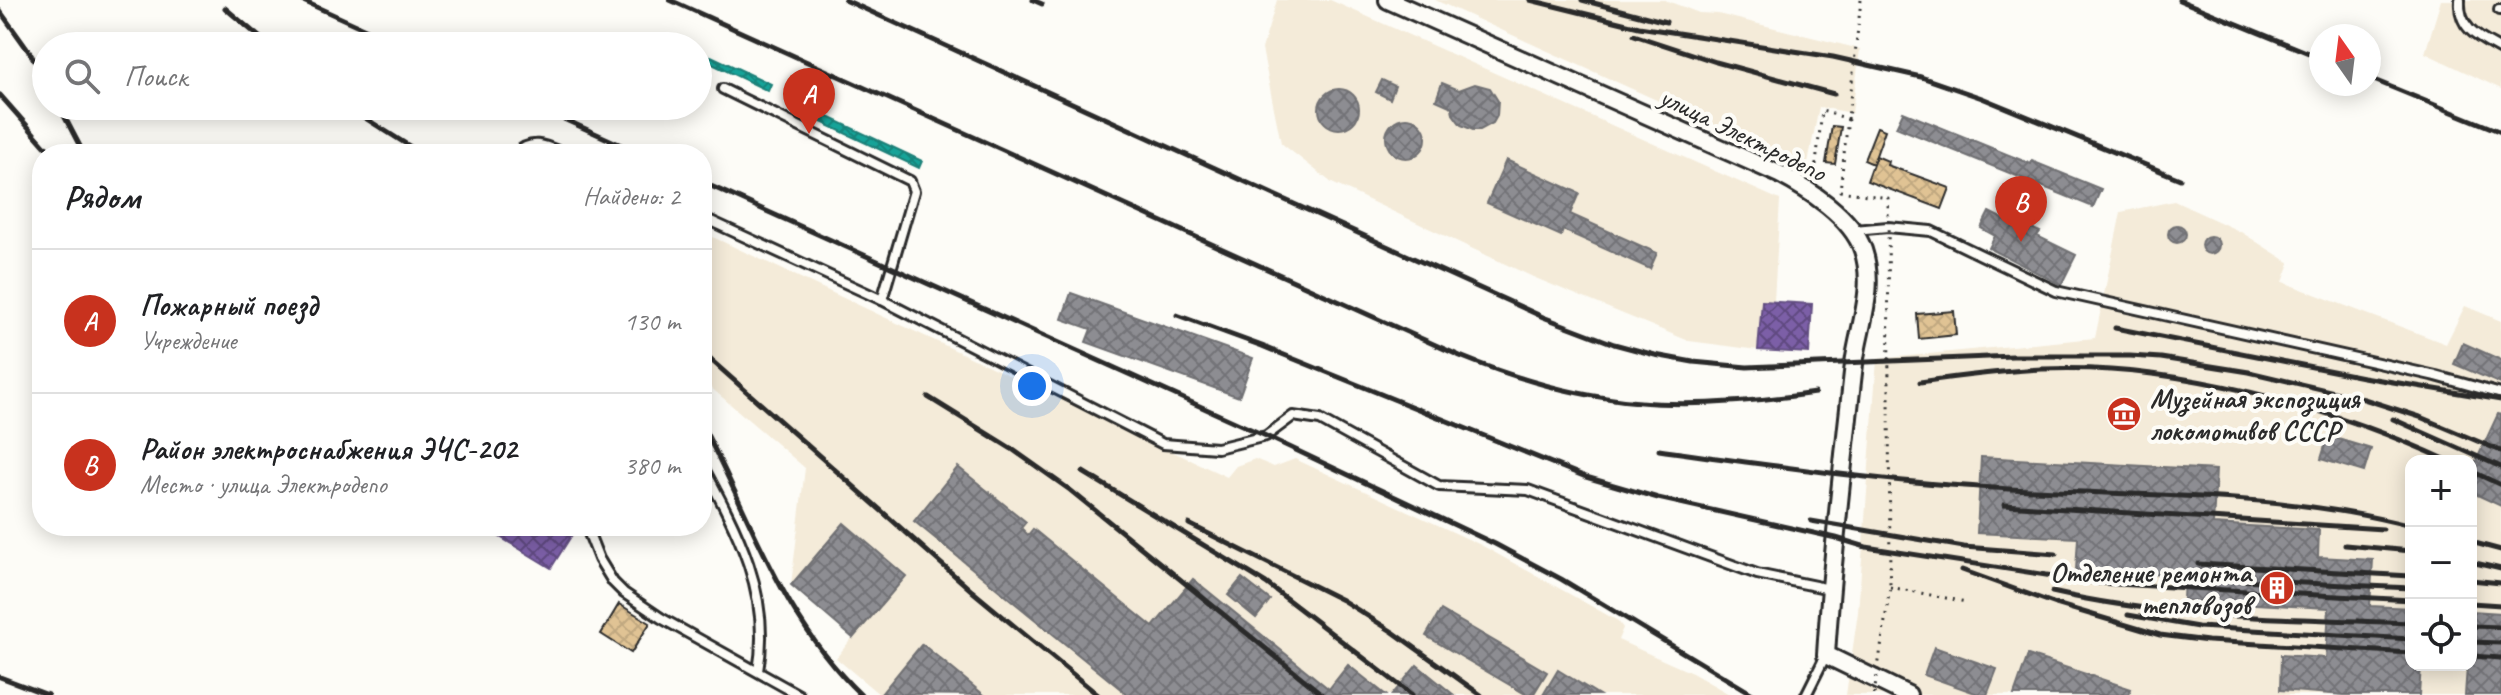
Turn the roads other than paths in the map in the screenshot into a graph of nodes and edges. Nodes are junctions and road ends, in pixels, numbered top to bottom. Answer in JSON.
{"nodes":[{"id":1,"x":1388,"y":0,"type":"edge"},
{"id":2,"x":2460,"y":0,"type":"edge"},
{"id":3,"x":2501,"y":50,"type":"edge"},
{"id":4,"x":723,"y":89,"type":"dead end"},
{"id":5,"x":712,"y":222,"type":"edge"},
{"id":6,"x":1853,"y":230,"type":"junction"},
{"id":7,"x":882,"y":300,"type":"junction"},
{"id":8,"x":2501,"y":394,"type":"edge"},
{"id":9,"x":712,"y":485,"type":"edge"},
{"id":10,"x":590,"y":536,"type":"edge"},
{"id":11,"x":1830,"y":589,"type":"junction"},
{"id":12,"x":1826,"y":655,"type":"junction"},
{"id":13,"x":758,"y":671,"type":"junction"},
{"id":14,"x":799,"y":695,"type":"edge"},
{"id":15,"x":1806,"y":695,"type":"edge"},
{"id":16,"x":1908,"y":695,"type":"edge"}],
"edges":[{"from":1,"to":6,"type":"street","name":"улица Электродепо"},
{"from":2,"to":3,"type":"lane"},
{"from":4,"to":7,"type":"lane"},
{"from":5,"to":7,"type":"lane"},
{"from":6,"to":8,"type":"lane"},
{"from":6,"to":11,"type":"street","name":"улица Электродепо"},
{"from":7,"to":11,"type":"lane"},
{"from":9,"to":13,"type":"lane"},
{"from":10,"to":13,"type":"lane"},
{"from":11,"to":12,"type":"street","name":"улица Электродепо"},
{"from":12,"to":15,"type":"lane"},
{"from":12,"to":16,"type":"street"},
{"from":13,"to":14,"type":"lane"}]}
